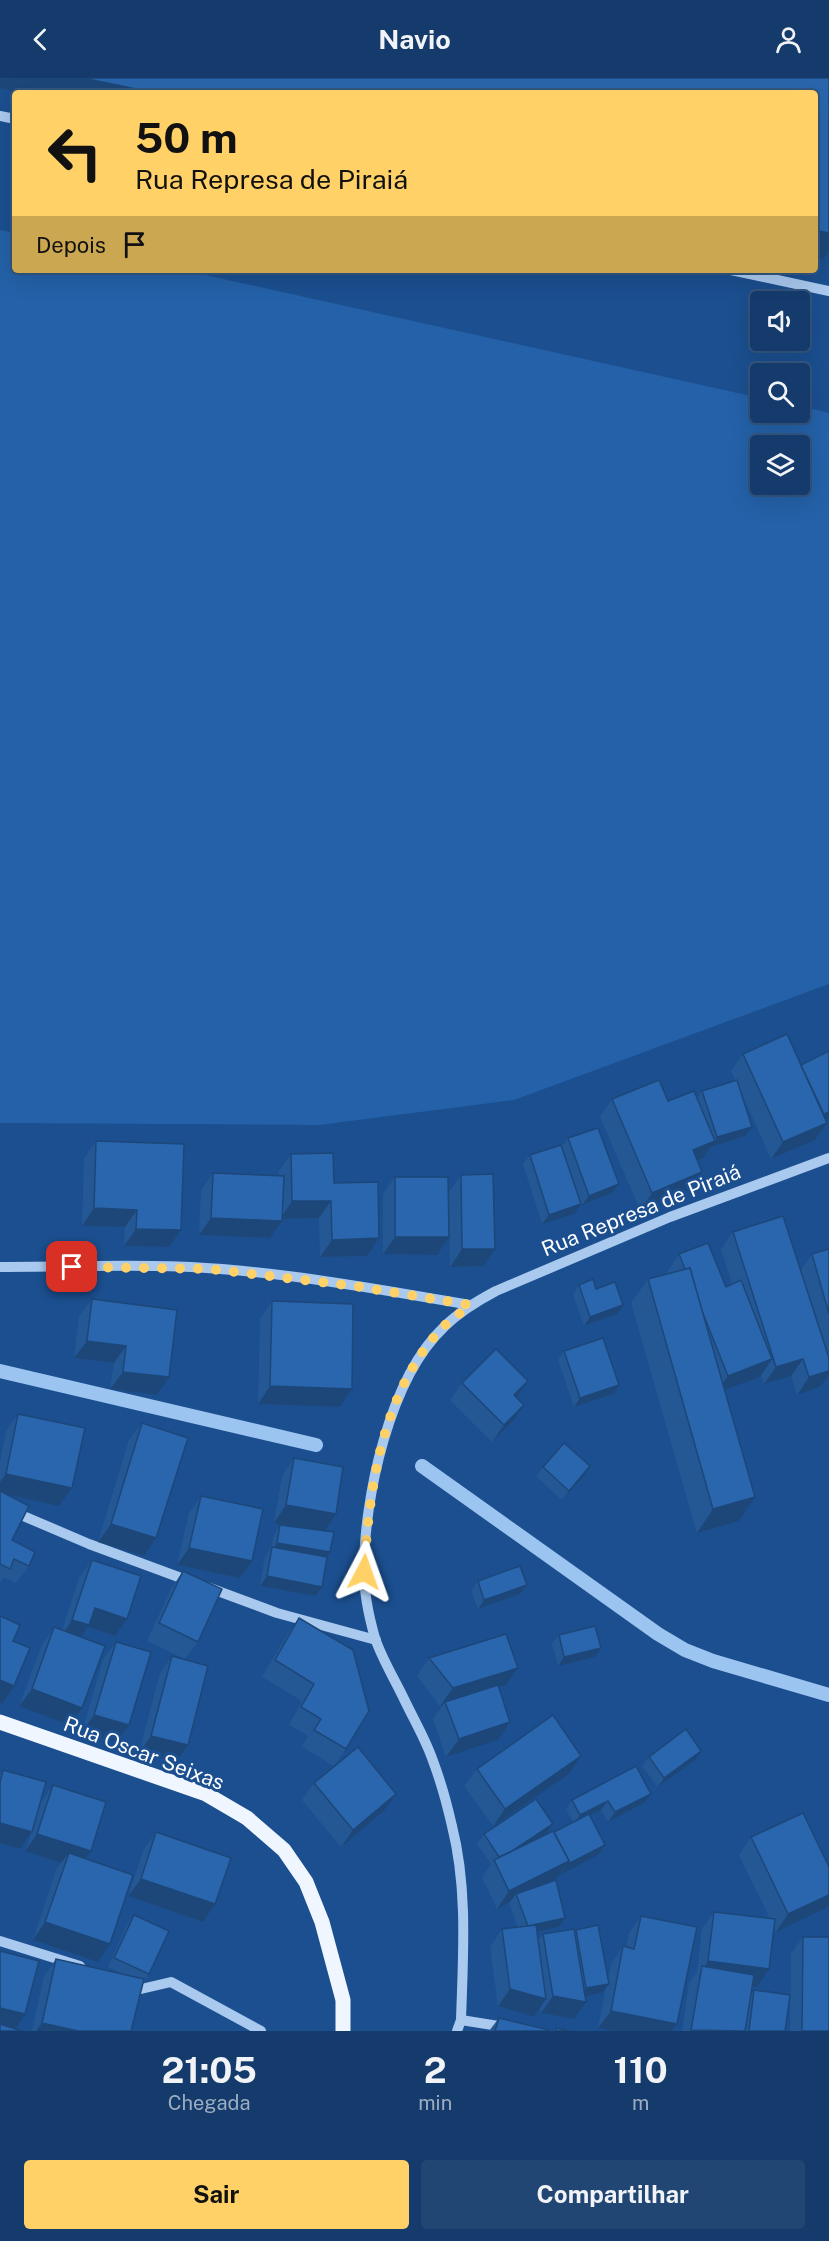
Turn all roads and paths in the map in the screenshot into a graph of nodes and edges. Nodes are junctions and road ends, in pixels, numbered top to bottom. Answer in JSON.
{"nodes":[{"id":1,"x":745,"y":273,"type":"edge"},
{"id":2,"x":829,"y":291,"type":"edge"},
{"id":3,"x":829,"y":1158,"type":"edge"},
{"id":4,"x":0,"y":1267,"type":"edge"},
{"id":5,"x":470,"y":1305,"type":"junction"},
{"id":6,"x":0,"y":1506,"type":"edge"},
{"id":7,"x":376,"y":1640,"type":"junction"},
{"id":8,"x":0,"y":1722,"type":"edge"},
{"id":9,"x":0,"y":1941,"type":"edge"},
{"id":10,"x":95,"y":1971,"type":"edge"},
{"id":11,"x":117,"y":1980,"type":"edge"},
{"id":12,"x":461,"y":2020,"type":"junction"},
{"id":13,"x":261,"y":2031,"type":"edge"},
{"id":14,"x":343,"y":2031,"type":"edge"},
{"id":15,"x":457,"y":2031,"type":"edge"},
{"id":16,"x":530,"y":2031,"type":"edge"}],
"edges":[{"from":1,"to":2,"type":"street"},
{"from":3,"to":5,"type":"street","name":"Rua Represa de Piraiá"},
{"from":4,"to":5,"type":"street"},
{"from":5,"to":7,"type":"street","name":"Rua Represa de Piraiá"},
{"from":6,"to":7,"type":"street"},
{"from":7,"to":12,"type":"street","name":"Rua Represa de Piraiá"},
{"from":8,"to":14,"type":"main road","name":"Rua Oscar Seixas"},
{"from":9,"to":10,"type":"street"},
{"from":11,"to":13,"type":"street"},
{"from":12,"to":15,"type":"street","name":"Rua Represa de Piraiá"},
{"from":12,"to":16,"type":"street"}]}
